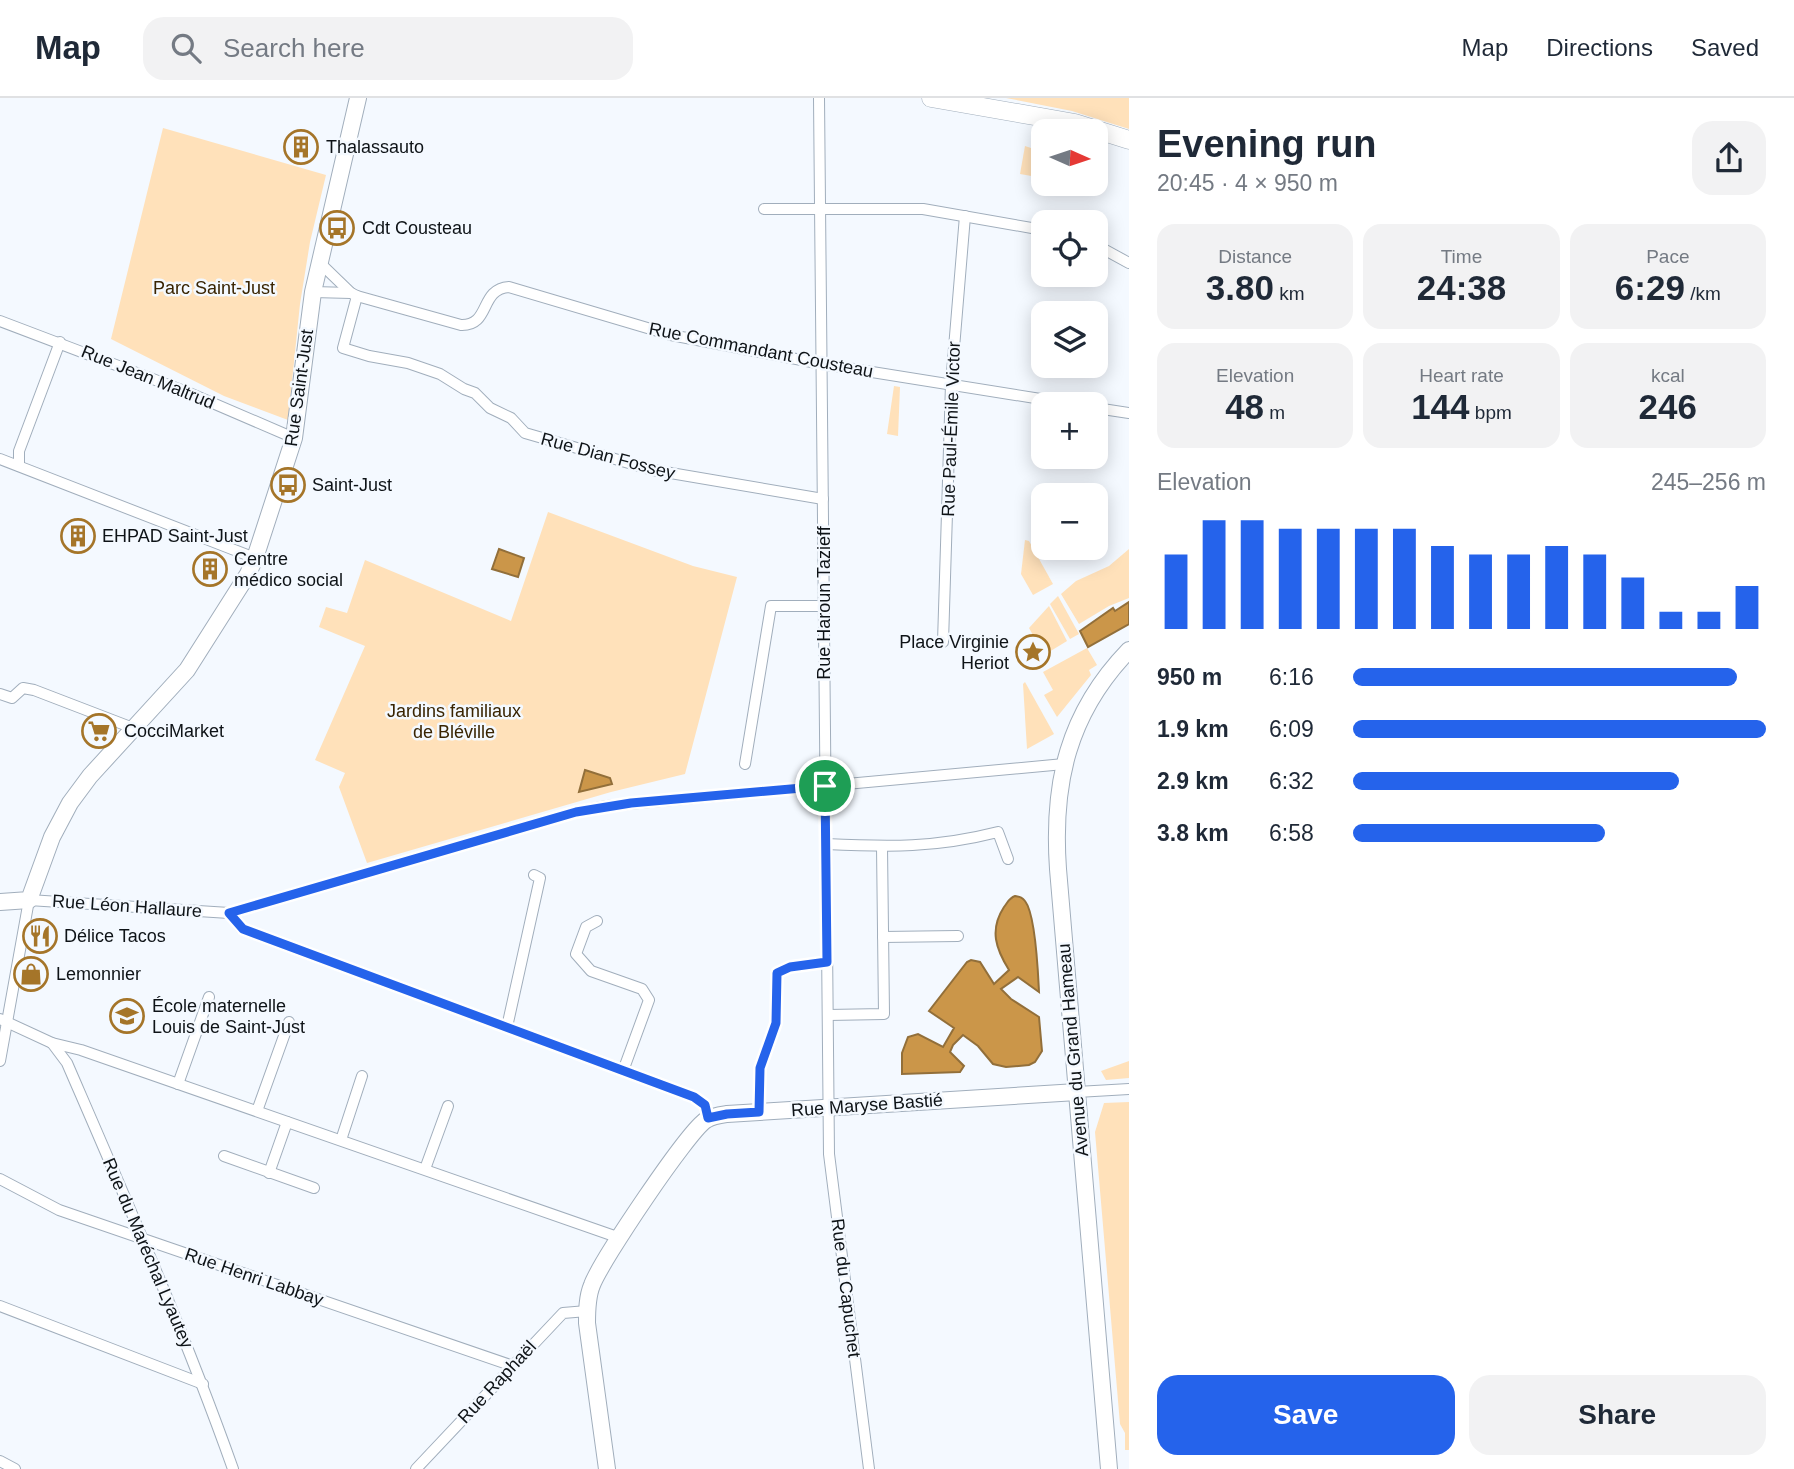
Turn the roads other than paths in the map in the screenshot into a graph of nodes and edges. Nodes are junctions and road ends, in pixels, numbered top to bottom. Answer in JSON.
{"nodes":[{"id":1,"x":358,"y":98,"type":"edge"},
{"id":2,"x":820,"y":98,"type":"edge"},
{"id":3,"x":931,"y":98,"type":"edge"},
{"id":4,"x":1129,"y":140,"type":"edge"},
{"id":5,"x":764,"y":209,"type":"dead end"},
{"id":6,"x":820,"y":209,"type":"junction"},
{"id":7,"x":965,"y":216,"type":"junction"},
{"id":8,"x":1031,"y":228,"type":"edge"},
{"id":9,"x":1108,"y":252,"type":"edge"},
{"id":10,"x":320,"y":263,"type":"junction"},
{"id":11,"x":1129,"y":263,"type":"edge"},
{"id":12,"x":313,"y":292,"type":"junction"},
{"id":13,"x":354,"y":295,"type":"junction"},
{"id":14,"x":0,"y":321,"type":"edge"},
{"id":15,"x":60,"y":342,"type":"junction"},
{"id":16,"x":822,"y":364,"type":"junction"},
{"id":17,"x":951,"y":384,"type":"junction"},
{"id":18,"x":1031,"y":397,"type":"edge"},
{"id":19,"x":1108,"y":410,"type":"edge"},
{"id":20,"x":1129,"y":413,"type":"edge"},
{"id":21,"x":294,"y":438,"type":"junction"},
{"id":22,"x":0,"y":459,"type":"edge"},
{"id":23,"x":19,"y":466,"type":"junction"},
{"id":24,"x":823,"y":499,"type":"junction"},
{"id":25,"x":255,"y":558,"type":"junction"},
{"id":26,"x":824,"y":606,"type":"junction"},
{"id":27,"x":943,"y":642,"type":"dead end"},
{"id":28,"x":1129,"y":650,"type":"edge"},
{"id":29,"x":0,"y":694,"type":"edge"},
{"id":30,"x":132,"y":728,"type":"junction"},
{"id":31,"x":745,"y":764,"type":"dead end"},
{"id":32,"x":1063,"y":764,"type":"junction"},
{"id":33,"x":825,"y":786,"type":"junction"},
{"id":34,"x":826,"y":844,"type":"junction"},
{"id":35,"x":882,"y":847,"type":"junction"},
{"id":36,"x":1008,"y":859,"type":"dead end"},
{"id":37,"x":534,"y":874,"type":"dead end"},
{"id":38,"x":29,"y":900,"type":"junction"},
{"id":39,"x":0,"y":902,"type":"edge"},
{"id":40,"x":229,"y":913,"type":"junction"},
{"id":41,"x":597,"y":921,"type":"dead end"},
{"id":42,"x":958,"y":936,"type":"dead end"},
{"id":43,"x":883,"y":937,"type":"junction"},
{"id":44,"x":827,"y":962,"type":"junction"},
{"id":45,"x":209,"y":997,"type":"dead end"},
{"id":46,"x":828,"y":1015,"type":"junction"},
{"id":47,"x":4,"y":1021,"type":"edge"},
{"id":48,"x":289,"y":1022,"type":"dead end"},
{"id":49,"x":507,"y":1027,"type":"junction"},
{"id":50,"x":52,"y":1043,"type":"junction"},
{"id":51,"x":0,"y":1061,"type":"edge"},
{"id":52,"x":623,"y":1071,"type":"junction"},
{"id":53,"x":362,"y":1076,"type":"dead end"},
{"id":54,"x":178,"y":1084,"type":"junction"},
{"id":55,"x":1129,"y":1089,"type":"edge"},
{"id":56,"x":1077,"y":1092,"type":"junction"},
{"id":57,"x":448,"y":1106,"type":"dead end"},
{"id":58,"x":829,"y":1107,"type":"junction"},
{"id":59,"x":257,"y":1111,"type":"junction"},
{"id":60,"x":759,"y":1112,"type":"junction"},
{"id":61,"x":708,"y":1118,"type":"junction"},
{"id":62,"x":287,"y":1122,"type":"junction"},
{"id":63,"x":341,"y":1140,"type":"junction"},
{"id":64,"x":224,"y":1156,"type":"dead end"},
{"id":65,"x":425,"y":1169,"type":"junction"},
{"id":66,"x":269,"y":1172,"type":"junction"},
{"id":67,"x":0,"y":1179,"type":"edge"},
{"id":68,"x":314,"y":1188,"type":"dead end"},
{"id":69,"x":143,"y":1238,"type":"junction"},
{"id":70,"x":620,"y":1238,"type":"junction"},
{"id":71,"x":0,"y":1306,"type":"edge"},
{"id":72,"x":587,"y":1311,"type":"junction"},
{"id":73,"x":513,"y":1366,"type":"junction"},
{"id":74,"x":203,"y":1384,"type":"junction"},
{"id":75,"x":0,"y":1461,"type":"edge"},
{"id":76,"x":15,"y":1469,"type":"edge"},
{"id":77,"x":233,"y":1469,"type":"edge"},
{"id":78,"x":416,"y":1469,"type":"edge"},
{"id":79,"x":607,"y":1469,"type":"edge"},
{"id":80,"x":869,"y":1469,"type":"edge"},
{"id":81,"x":1109,"y":1469,"type":"edge"}],
"edges":[{"from":1,"to":10,"type":"street","name":"Rue Saint-Just"},
{"from":2,"to":6,"type":"street","name":"Rue Haroun Tazieff"},
{"from":3,"to":4,"type":"main road"},
{"from":5,"to":6,"type":"street"},
{"from":6,"to":7,"type":"street"},
{"from":6,"to":16,"type":"street","name":"Rue Haroun Tazieff"},
{"from":7,"to":8,"type":"street"},
{"from":7,"to":17,"type":"street","name":"Rue Paul-Émile Victor"},
{"from":9,"to":11,"type":"street"},
{"from":10,"to":12,"type":"street","name":"Rue Saint-Just"},
{"from":10,"to":13,"type":"street","name":"Rue Commandant Cousteau"},
{"from":12,"to":13,"type":"street","name":"Rue Commandant Cousteau"},
{"from":12,"to":21,"type":"street","name":"Rue Saint-Just"},
{"from":13,"to":16,"type":"street","name":"Rue Commandant Cousteau"},
{"from":13,"to":24,"type":"street","name":"Rue Dian Fossey"},
{"from":14,"to":15,"type":"street","name":"Rue Jean Maltrud"},
{"from":15,"to":21,"type":"street","name":"Rue Jean Maltrud"},
{"from":15,"to":23,"type":"street"},
{"from":16,"to":17,"type":"street","name":"Rue Commandant Cousteau"},
{"from":16,"to":24,"type":"street","name":"Rue Haroun Tazieff"},
{"from":17,"to":18,"type":"street","name":"Rue Commandant Cousteau"},
{"from":17,"to":27,"type":"street","name":"Rue Paul-Émile Victor"},
{"from":19,"to":20,"type":"street"},
{"from":21,"to":25,"type":"street","name":"Rue Saint-Just"},
{"from":22,"to":23,"type":"street"},
{"from":23,"to":25,"type":"street"},
{"from":24,"to":26,"type":"street","name":"Rue Haroun Tazieff"},
{"from":25,"to":30,"type":"street","name":"Rue Saint-Just"},
{"from":26,"to":31,"type":"street"},
{"from":26,"to":33,"type":"street","name":"Rue Haroun Tazieff"},
{"from":28,"to":32,"type":"street","name":"Avenue du Grand Hameau"},
{"from":29,"to":30,"type":"street"},
{"from":30,"to":38,"type":"street","name":"Rue Saint-Just"},
{"from":32,"to":33,"type":"street","name":"Rue Léon Hallaure"},
{"from":32,"to":56,"type":"street","name":"Avenue du Grand Hameau"},
{"from":33,"to":34,"type":"street","name":"Rue Haroun Tazieff"},
{"from":33,"to":40,"type":"street","name":"Rue Léon Hallaure"},
{"from":34,"to":35,"type":"street"},
{"from":34,"to":44,"type":"street","name":"Rue Haroun Tazieff"},
{"from":35,"to":36,"type":"street"},
{"from":35,"to":43,"type":"street"},
{"from":37,"to":49,"type":"street"},
{"from":38,"to":39,"type":"street","name":"Rue Léon Hallaure"},
{"from":38,"to":40,"type":"street","name":"Rue Léon Hallaure"},
{"from":38,"to":47,"type":"street"},
{"from":40,"to":49,"type":"street"},
{"from":41,"to":52,"type":"street"},
{"from":42,"to":43,"type":"street"},
{"from":43,"to":46,"type":"street"},
{"from":44,"to":46,"type":"street","name":"Rue Haroun Tazieff"},
{"from":44,"to":60,"type":"street"},
{"from":45,"to":54,"type":"street"},
{"from":46,"to":58,"type":"street","name":"Rue Haroun Tazieff"},
{"from":47,"to":50,"type":"street"},
{"from":47,"to":51,"type":"street"},
{"from":48,"to":59,"type":"street"},
{"from":49,"to":52,"type":"street"},
{"from":50,"to":54,"type":"street"},
{"from":50,"to":69,"type":"street","name":"Rue du Maréchal Lyautey"},
{"from":52,"to":61,"type":"street"},
{"from":53,"to":63,"type":"street"},
{"from":54,"to":59,"type":"street"},
{"from":55,"to":56,"type":"street","name":"Rue Maryse Bastié"},
{"from":56,"to":58,"type":"street","name":"Rue Maryse Bastié"},
{"from":56,"to":81,"type":"street","name":"Avenue du Grand Hameau"},
{"from":57,"to":65,"type":"street"},
{"from":58,"to":60,"type":"street","name":"Rue Maryse Bastié"},
{"from":58,"to":80,"type":"street","name":"Rue du Capuchet"},
{"from":59,"to":62,"type":"street"},
{"from":60,"to":61,"type":"street","name":"Rue Maryse Bastié"},
{"from":61,"to":70,"type":"street"},
{"from":62,"to":63,"type":"street"},
{"from":62,"to":66,"type":"street"},
{"from":63,"to":65,"type":"street"},
{"from":64,"to":66,"type":"street"},
{"from":65,"to":70,"type":"street"},
{"from":66,"to":68,"type":"street"},
{"from":67,"to":69,"type":"street","name":"Rue Henri Labbay"},
{"from":69,"to":73,"type":"street","name":"Rue Henri Labbay"},
{"from":69,"to":74,"type":"street","name":"Rue du Maréchal Lyautey"},
{"from":70,"to":72,"type":"street"},
{"from":71,"to":74,"type":"street"},
{"from":72,"to":73,"type":"street","name":"Rue Raphaël"},
{"from":72,"to":79,"type":"street"},
{"from":73,"to":78,"type":"street","name":"Rue Raphaël"},
{"from":74,"to":77,"type":"street","name":"Rue du Maréchal Lyautey"},
{"from":75,"to":76,"type":"street"}]}
